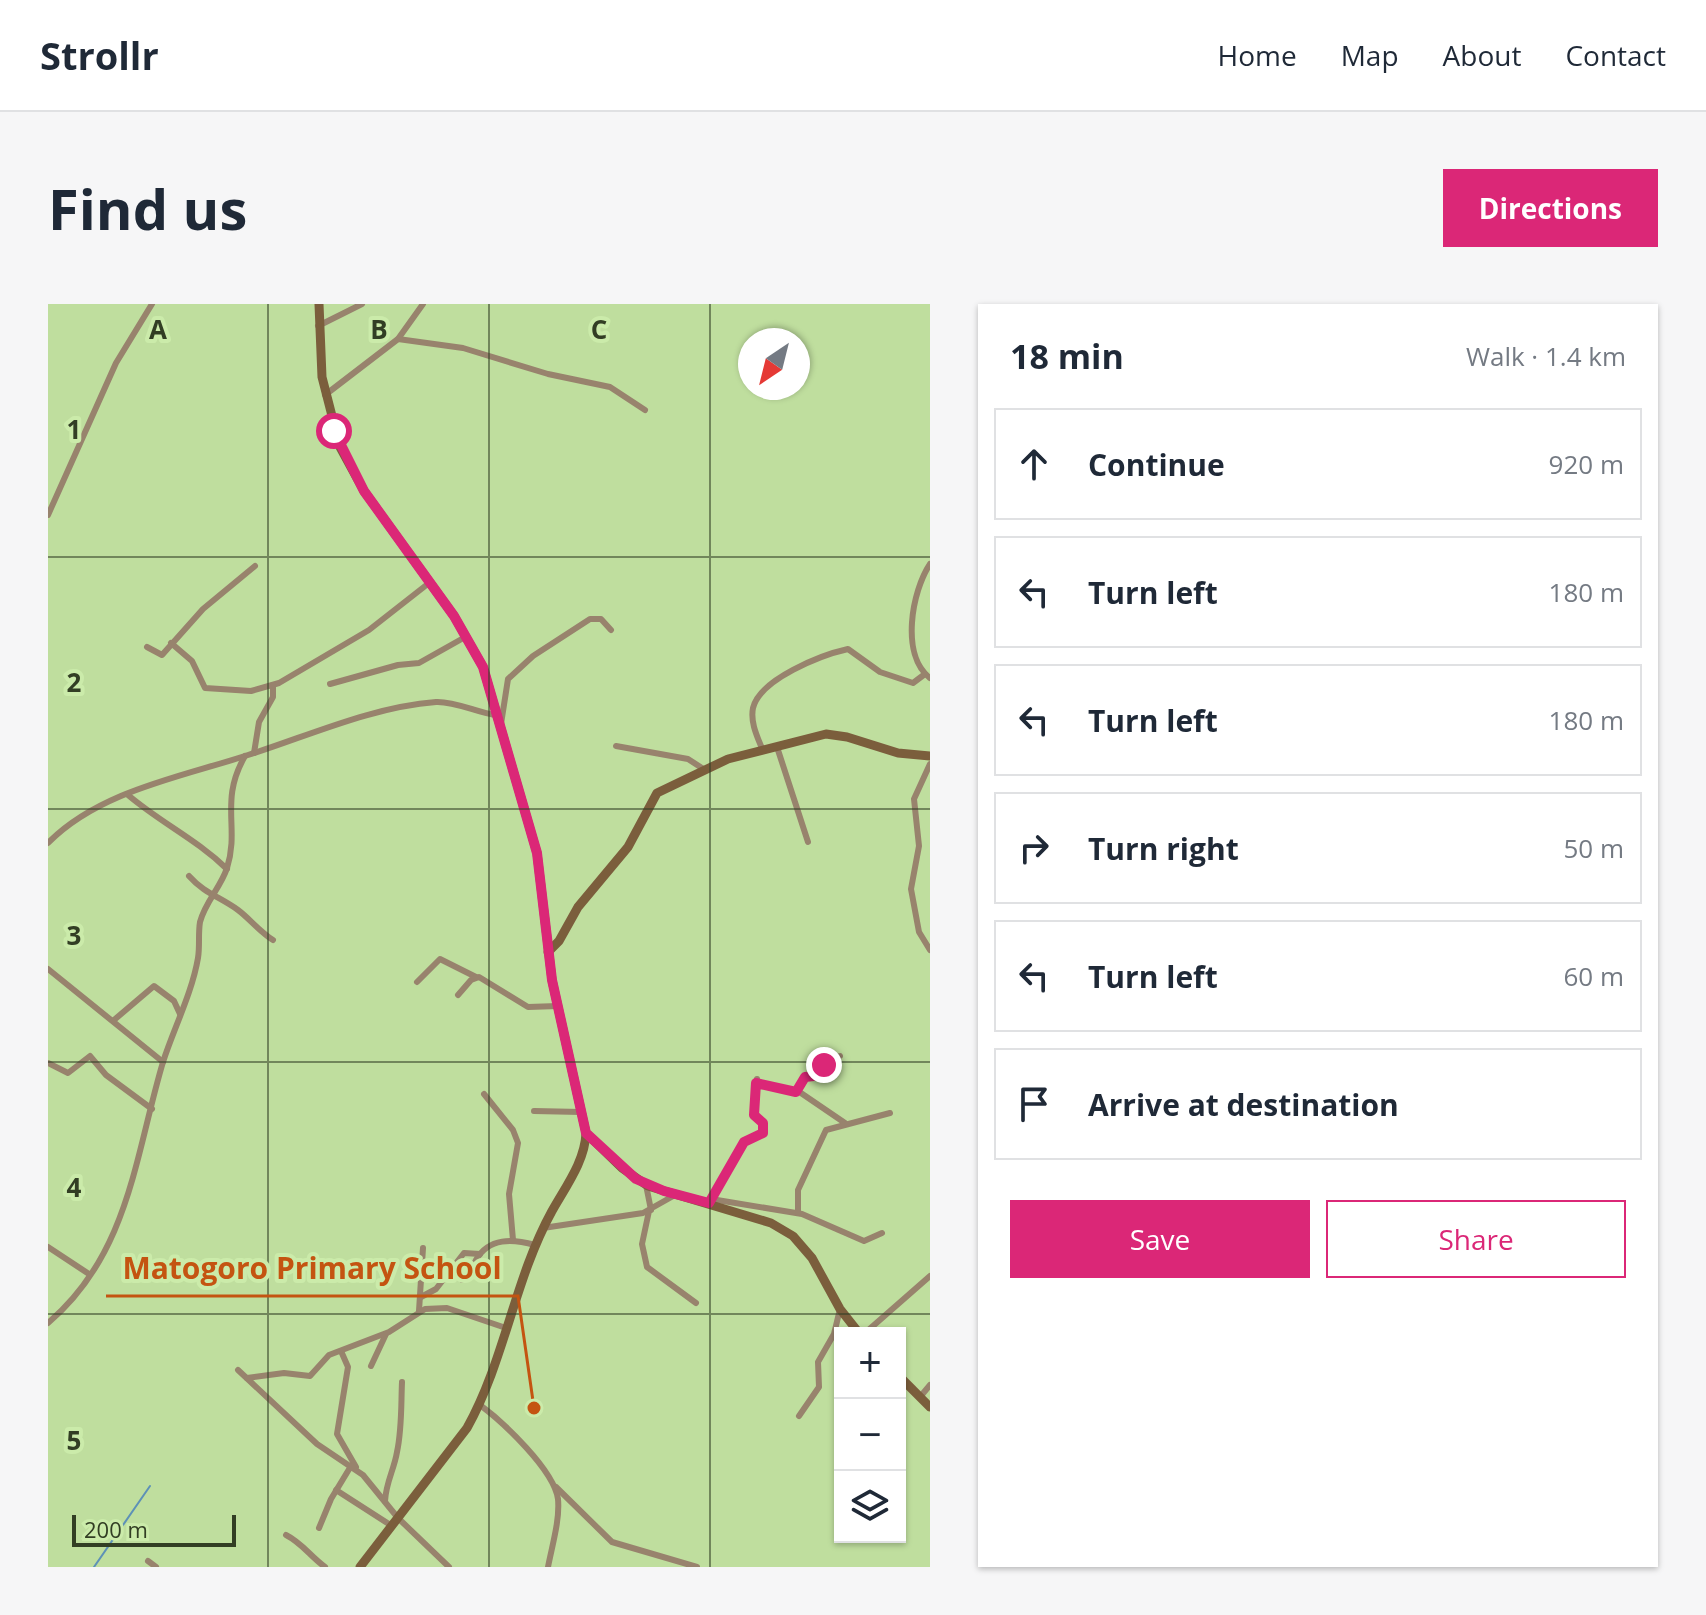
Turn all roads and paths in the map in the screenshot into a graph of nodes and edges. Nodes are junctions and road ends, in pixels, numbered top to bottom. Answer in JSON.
{"nodes":[{"id":1,"x":152,"y":304,"type":"edge"},
{"id":2,"x":319,"y":304,"type":"edge"},
{"id":3,"x":362,"y":304,"type":"edge"},
{"id":4,"x":423,"y":304,"type":"edge"},
{"id":5,"x":318,"y":326,"type":"junction"},
{"id":6,"x":398,"y":339,"type":"junction"},
{"id":7,"x":325,"y":395,"type":"junction"},
{"id":8,"x":645,"y":410,"type":"dead end"},
{"id":9,"x":48,"y":515,"type":"edge"},
{"id":10,"x":930,"y":564,"type":"edge"},
{"id":11,"x":255,"y":566,"type":"dead end"},
{"id":12,"x":429,"y":583,"type":"junction"},
{"id":13,"x":611,"y":630,"type":"dead end"},
{"id":14,"x":467,"y":636,"type":"junction"},
{"id":15,"x":171,"y":643,"type":"junction"},
{"id":16,"x":147,"y":647,"type":"dead end"},
{"id":17,"x":927,"y":676,"type":"edge"},
{"id":18,"x":330,"y":684,"type":"dead end"},
{"id":19,"x":273,"y":685,"type":"junction"},
{"id":20,"x":495,"y":715,"type":"junction"},
{"id":21,"x":501,"y":731,"type":"junction"},
{"id":22,"x":616,"y":746,"type":"dead end"},
{"id":23,"x":777,"y":747,"type":"junction"},
{"id":24,"x":763,"y":751,"type":"junction"},
{"id":25,"x":254,"y":753,"type":"junction"},
{"id":26,"x":245,"y":756,"type":"junction"},
{"id":27,"x":930,"y":756,"type":"edge"},
{"id":28,"x":930,"y":764,"type":"edge"},
{"id":29,"x":705,"y":770,"type":"junction"},
{"id":30,"x":128,"y":795,"type":"junction"},
{"id":31,"x":808,"y":842,"type":"dead end"},
{"id":32,"x":48,"y":843,"type":"edge"},
{"id":33,"x":227,"y":869,"type":"junction"},
{"id":34,"x":189,"y":876,"type":"dead end"},
{"id":35,"x":211,"y":897,"type":"junction"},
{"id":36,"x":273,"y":940,"type":"dead end"},
{"id":37,"x":930,"y":950,"type":"edge"},
{"id":38,"x":548,"y":952,"type":"junction"},
{"id":39,"x":48,"y":969,"type":"edge"},
{"id":40,"x":476,"y":977,"type":"junction"},
{"id":41,"x":417,"y":982,"type":"dead end"},
{"id":42,"x":458,"y":995,"type":"dead end"},
{"id":43,"x":558,"y":1006,"type":"junction"},
{"id":44,"x":180,"y":1014,"type":"junction"},
{"id":45,"x":114,"y":1020,"type":"junction"},
{"id":46,"x":840,"y":1056,"type":"dead end"},
{"id":47,"x":163,"y":1062,"type":"junction"},
{"id":48,"x":48,"y":1063,"type":"edge"},
{"id":49,"x":798,"y":1091,"type":"junction"},
{"id":50,"x":484,"y":1094,"type":"dead end"},
{"id":51,"x":152,"y":1109,"type":"junction"},
{"id":52,"x":534,"y":1111,"type":"dead end"},
{"id":53,"x":581,"y":1112,"type":"junction"},
{"id":54,"x":890,"y":1113,"type":"dead end"},
{"id":55,"x":845,"y":1123,"type":"junction"},
{"id":56,"x":586,"y":1133,"type":"junction"},
{"id":57,"x":646,"y":1185,"type":"junction"},
{"id":58,"x":675,"y":1195,"type":"junction"},
{"id":59,"x":710,"y":1201,"type":"junction"},
{"id":60,"x":650,"y":1210,"type":"junction"},
{"id":61,"x":798,"y":1213,"type":"junction"},
{"id":62,"x":543,"y":1228,"type":"junction"},
{"id":63,"x":882,"y":1233,"type":"dead end"},
{"id":64,"x":513,"y":1240,"type":"junction"},
{"id":65,"x":535,"y":1245,"type":"junction"},
{"id":66,"x":48,"y":1247,"type":"edge"},
{"id":67,"x":423,"y":1248,"type":"dead end"},
{"id":68,"x":480,"y":1254,"type":"junction"},
{"id":69,"x":89,"y":1274,"type":"junction"},
{"id":70,"x":930,"y":1276,"type":"edge"},
{"id":71,"x":462,"y":1280,"type":"dead end"},
{"id":72,"x":421,"y":1297,"type":"junction"},
{"id":73,"x":696,"y":1303,"type":"dead end"},
{"id":74,"x":840,"y":1309,"type":"junction"},
{"id":75,"x":419,"y":1311,"type":"junction"},
{"id":76,"x":48,"y":1323,"type":"edge"},
{"id":77,"x":856,"y":1327,"type":"edge"},
{"id":78,"x":869,"y":1327,"type":"edge"},
{"id":79,"x":506,"y":1328,"type":"junction"},
{"id":80,"x":387,"y":1332,"type":"junction"},
{"id":81,"x":341,"y":1351,"type":"junction"},
{"id":82,"x":371,"y":1366,"type":"dead end"},
{"id":83,"x":238,"y":1370,"type":"dead end"},
{"id":84,"x":247,"y":1378,"type":"junction"},
{"id":85,"x":402,"y":1382,"type":"dead end"},
{"id":86,"x":906,"y":1383,"type":"edge"},
{"id":87,"x":930,"y":1385,"type":"edge"},
{"id":88,"x":920,"y":1397,"type":"junction"},
{"id":89,"x":480,"y":1405,"type":"junction"},
{"id":90,"x":930,"y":1407,"type":"edge"},
{"id":91,"x":799,"y":1416,"type":"dead end"},
{"id":92,"x":355,"y":1468,"type":"junction"},
{"id":93,"x":553,"y":1485,"type":"junction"},
{"id":94,"x":336,"y":1490,"type":"junction"},
{"id":95,"x":385,"y":1501,"type":"junction"},
{"id":96,"x":395,"y":1522,"type":"junction"},
{"id":97,"x":319,"y":1528,"type":"dead end"},
{"id":98,"x":286,"y":1535,"type":"dead end"},
{"id":99,"x":148,"y":1561,"type":"dead end"},
{"id":100,"x":156,"y":1567,"type":"edge"},
{"id":101,"x":325,"y":1567,"type":"edge"},
{"id":102,"x":360,"y":1567,"type":"edge"},
{"id":103,"x":449,"y":1567,"type":"edge"},
{"id":104,"x":548,"y":1567,"type":"edge"},
{"id":105,"x":697,"y":1567,"type":"edge"}],
"edges":[{"from":1,"to":9,"type":"street"},
{"from":2,"to":5,"type":"street"},
{"from":3,"to":5,"type":"street"},
{"from":4,"to":6,"type":"street"},
{"from":5,"to":7,"type":"street"},
{"from":6,"to":7,"type":"street"},
{"from":6,"to":8,"type":"street"},
{"from":7,"to":12,"type":"street"},
{"from":10,"to":17,"type":"street"},
{"from":11,"to":15,"type":"street"},
{"from":12,"to":14,"type":"street"},
{"from":12,"to":19,"type":"street"},
{"from":13,"to":21,"type":"street"},
{"from":14,"to":18,"type":"street"},
{"from":14,"to":20,"type":"street"},
{"from":15,"to":16,"type":"street"},
{"from":15,"to":19,"type":"street"},
{"from":17,"to":24,"type":"street"},
{"from":19,"to":25,"type":"street"},
{"from":20,"to":21,"type":"street"},
{"from":20,"to":25,"type":"street"},
{"from":21,"to":38,"type":"street"},
{"from":22,"to":29,"type":"street"},
{"from":23,"to":24,"type":"street"},
{"from":23,"to":27,"type":"street"},
{"from":23,"to":31,"type":"street"},
{"from":24,"to":29,"type":"street"},
{"from":25,"to":26,"type":"street"},
{"from":26,"to":30,"type":"street"},
{"from":26,"to":33,"type":"street"},
{"from":28,"to":37,"type":"street"},
{"from":29,"to":38,"type":"street"},
{"from":30,"to":32,"type":"street"},
{"from":30,"to":33,"type":"street"},
{"from":33,"to":35,"type":"street"},
{"from":34,"to":35,"type":"street"},
{"from":35,"to":36,"type":"street"},
{"from":35,"to":44,"type":"street"},
{"from":38,"to":43,"type":"street"},
{"from":39,"to":45,"type":"street"},
{"from":40,"to":41,"type":"street"},
{"from":40,"to":42,"type":"street"},
{"from":40,"to":43,"type":"street"},
{"from":43,"to":53,"type":"street"},
{"from":44,"to":45,"type":"street"},
{"from":44,"to":47,"type":"street"},
{"from":45,"to":47,"type":"street"},
{"from":46,"to":49,"type":"street"},
{"from":47,"to":51,"type":"street"},
{"from":48,"to":51,"type":"street"},
{"from":49,"to":55,"type":"street"},
{"from":49,"to":59,"type":"street"},
{"from":50,"to":64,"type":"street"},
{"from":51,"to":69,"type":"street"},
{"from":52,"to":53,"type":"street"},
{"from":53,"to":56,"type":"street"},
{"from":54,"to":55,"type":"street"},
{"from":55,"to":61,"type":"street"},
{"from":56,"to":57,"type":"street"},
{"from":56,"to":62,"type":"street"},
{"from":57,"to":58,"type":"street"},
{"from":57,"to":60,"type":"street"},
{"from":58,"to":59,"type":"street"},
{"from":58,"to":60,"type":"street"},
{"from":59,"to":61,"type":"street"},
{"from":59,"to":74,"type":"street"},
{"from":60,"to":62,"type":"street"},
{"from":60,"to":73,"type":"street"},
{"from":61,"to":63,"type":"street"},
{"from":62,"to":65,"type":"street"},
{"from":64,"to":65,"type":"street"},
{"from":64,"to":68,"type":"street"},
{"from":65,"to":79,"type":"street"},
{"from":66,"to":69,"type":"street"},
{"from":67,"to":72,"type":"street"},
{"from":68,"to":71,"type":"street"},
{"from":68,"to":72,"type":"street"},
{"from":69,"to":76,"type":"street"},
{"from":70,"to":78,"type":"street"},
{"from":72,"to":75,"type":"street"},
{"from":74,"to":77,"type":"street"},
{"from":74,"to":91,"type":"street"},
{"from":75,"to":79,"type":"street"},
{"from":75,"to":80,"type":"street"},
{"from":79,"to":89,"type":"street"},
{"from":80,"to":81,"type":"street"},
{"from":80,"to":82,"type":"street"},
{"from":81,"to":84,"type":"street"},
{"from":81,"to":92,"type":"street"},
{"from":83,"to":84,"type":"street"},
{"from":84,"to":92,"type":"street"},
{"from":85,"to":95,"type":"street"},
{"from":86,"to":88,"type":"street"},
{"from":87,"to":88,"type":"street"},
{"from":88,"to":90,"type":"street"},
{"from":89,"to":93,"type":"street"},
{"from":89,"to":96,"type":"street"},
{"from":92,"to":94,"type":"street"},
{"from":92,"to":95,"type":"street"},
{"from":93,"to":104,"type":"street"},
{"from":93,"to":105,"type":"street"},
{"from":94,"to":96,"type":"street"},
{"from":94,"to":97,"type":"street"},
{"from":95,"to":96,"type":"street"},
{"from":96,"to":102,"type":"street"},
{"from":96,"to":103,"type":"street"},
{"from":98,"to":101,"type":"street"},
{"from":99,"to":100,"type":"street"}]}
